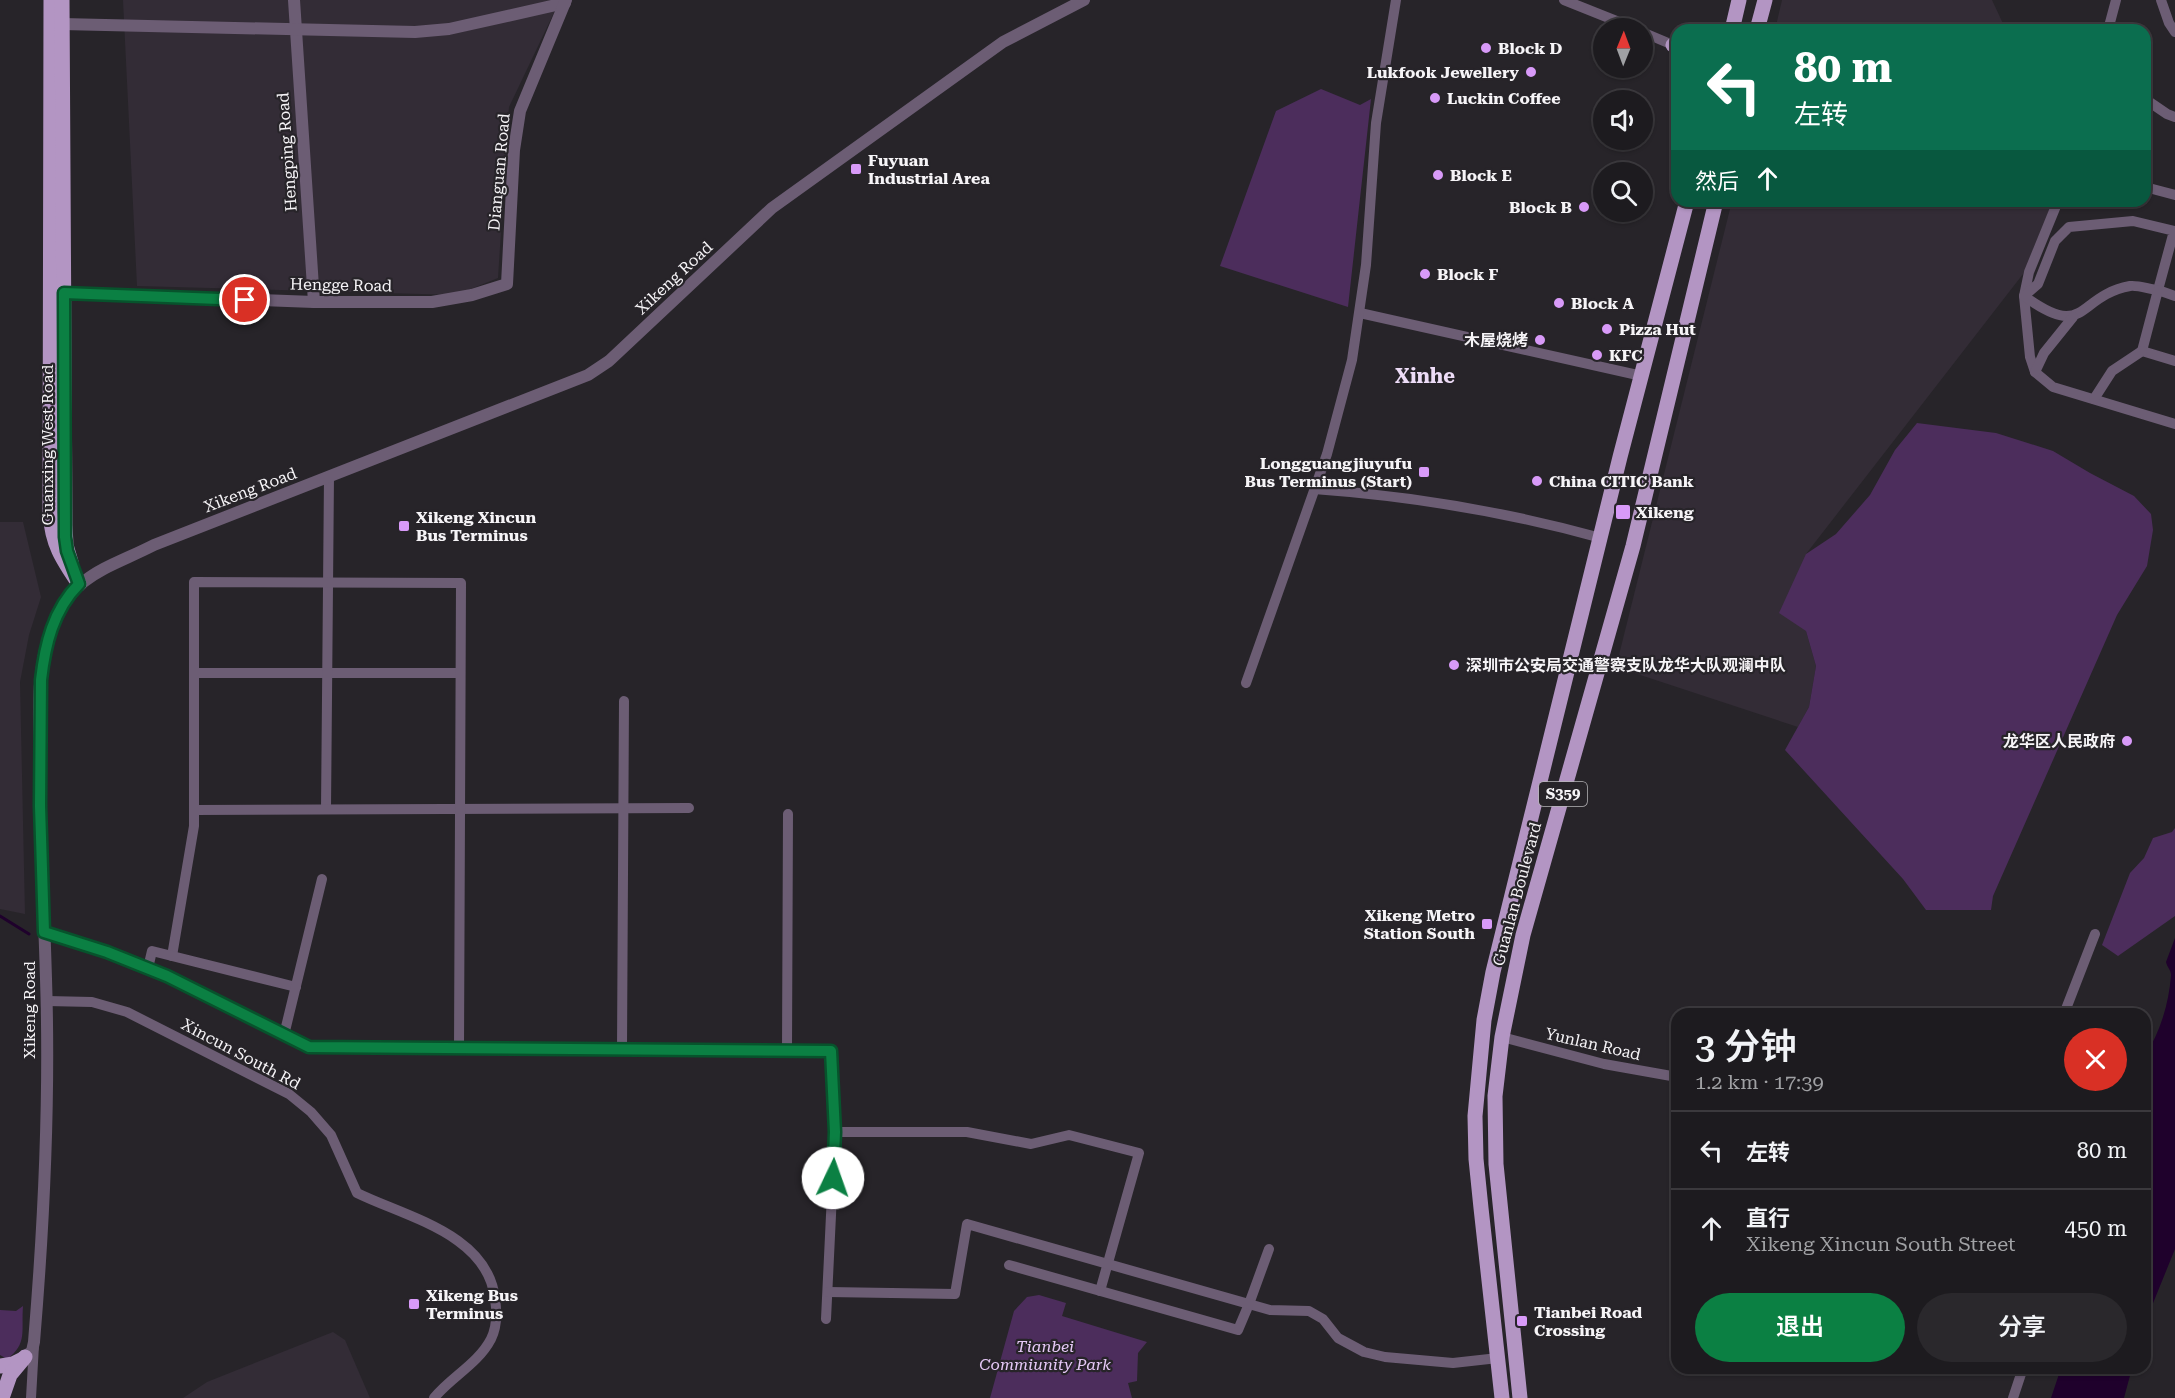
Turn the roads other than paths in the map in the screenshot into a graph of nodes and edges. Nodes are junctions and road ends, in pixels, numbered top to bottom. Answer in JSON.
{"nodes":[{"id":1,"x":51,"y":0,"type":"edge"},
{"id":2,"x":62,"y":0,"type":"edge"},
{"id":3,"x":294,"y":0,"type":"edge"},
{"id":4,"x":1084,"y":0,"type":"edge"},
{"id":5,"x":1396,"y":0,"type":"edge"},
{"id":6,"x":1564,"y":0,"type":"edge"},
{"id":7,"x":1739,"y":0,"type":"edge"},
{"id":8,"x":1765,"y":0,"type":"edge"},
{"id":9,"x":2116,"y":0,"type":"edge"},
{"id":10,"x":2160,"y":0,"type":"edge"},
{"id":11,"x":566,"y":2,"type":"edge"},
{"id":12,"x":1609,"y":18,"type":"edge"},
{"id":13,"x":62,"y":24,"type":"junction"},
{"id":14,"x":1733,"y":24,"type":"edge"},
{"id":15,"x":1759,"y":24,"type":"edge"},
{"id":16,"x":2110,"y":24,"type":"edge"},
{"id":17,"x":296,"y":29,"type":"junction"},
{"id":18,"x":2175,"y":32,"type":"edge"},
{"id":19,"x":1653,"y":37,"type":"edge"},
{"id":20,"x":1671,"y":44,"type":"edge"},
{"id":21,"x":2151,"y":103,"type":"edge"},
{"id":22,"x":2175,"y":117,"type":"edge"},
{"id":23,"x":2151,"y":189,"type":"edge"},
{"id":24,"x":2175,"y":195,"type":"edge"},
{"id":25,"x":1685,"y":207,"type":"edge"},
{"id":26,"x":1715,"y":207,"type":"edge"},
{"id":27,"x":2056,"y":207,"type":"edge"},
{"id":28,"x":2175,"y":231,"type":"edge"},
{"id":29,"x":507,"y":284,"type":"joint"},
{"id":30,"x":2158,"y":291,"type":"junction"},
{"id":31,"x":64,"y":293,"type":"junction"},
{"id":32,"x":2024,"y":296,"type":"junction"},
{"id":33,"x":2175,"y":296,"type":"edge"},
{"id":34,"x":314,"y":302,"type":"junction"},
{"id":35,"x":1360,"y":313,"type":"junction"},
{"id":36,"x":2073,"y":316,"type":"junction"},
{"id":37,"x":2142,"y":351,"type":"junction"},
{"id":38,"x":2175,"y":361,"type":"edge"},
{"id":39,"x":2035,"y":372,"type":"junction"},
{"id":40,"x":1642,"y":376,"type":"junction"},
{"id":41,"x":2094,"y":399,"type":"junction"},
{"id":42,"x":2175,"y":424,"type":"edge"},
{"id":43,"x":329,"y":477,"type":"junction"},
{"id":44,"x":1314,"y":489,"type":"junction"},
{"id":45,"x":1601,"y":538,"type":"junction"},
{"id":46,"x":328,"y":582,"type":"junction"},
{"id":47,"x":79,"y":584,"type":"junction"},
{"id":48,"x":328,"y":673,"type":"junction"},
{"id":49,"x":460,"y":673,"type":"junction"},
{"id":50,"x":194,"y":674,"type":"junction"},
{"id":51,"x":1246,"y":683,"type":"dead end"},
{"id":52,"x":624,"y":701,"type":"dead end"},
{"id":53,"x":624,"y":808,"type":"junction"},
{"id":54,"x":689,"y":808,"type":"dead end"},
{"id":55,"x":326,"y":809,"type":"junction"},
{"id":56,"x":459,"y":809,"type":"junction"},
{"id":57,"x":195,"y":810,"type":"junction"},
{"id":58,"x":788,"y":814,"type":"dead end"},
{"id":59,"x":322,"y":879,"type":"dead end"},
{"id":60,"x":44,"y":932,"type":"junction"},
{"id":61,"x":2095,"y":934,"type":"dead end"},
{"id":62,"x":172,"y":956,"type":"junction"},
{"id":63,"x":148,"y":968,"type":"junction"},
{"id":64,"x":296,"y":987,"type":"junction"},
{"id":65,"x":47,"y":1001,"type":"junction"},
{"id":66,"x":2066,"y":1008,"type":"edge"},
{"id":67,"x":284,"y":1035,"type":"junction"},
{"id":68,"x":1502,"y":1037,"type":"junction"},
{"id":69,"x":459,"y":1048,"type":"junction"},
{"id":70,"x":622,"y":1049,"type":"junction"},
{"id":71,"x":787,"y":1050,"type":"junction"},
{"id":72,"x":1671,"y":1076,"type":"edge"},
{"id":73,"x":835,"y":1132,"type":"junction"},
{"id":74,"x":1269,"y":1249,"type":"dead end"},
{"id":75,"x":1108,"y":1264,"type":"junction"},
{"id":76,"x":1009,"y":1265,"type":"dead end"},
{"id":77,"x":1100,"y":1291,"type":"junction"},
{"id":78,"x":828,"y":1292,"type":"junction"},
{"id":79,"x":1250,"y":1304,"type":"junction"},
{"id":80,"x":826,"y":1319,"type":"dead end"},
{"id":81,"x":34,"y":1342,"type":"junction"},
{"id":82,"x":25,"y":1357,"type":"junction"},
{"id":83,"x":1498,"y":1358,"type":"junction"},
{"id":84,"x":0,"y":1366,"type":"edge"},
{"id":85,"x":2021,"y":1374,"type":"edge"},
{"id":86,"x":2,"y":1398,"type":"edge"},
{"id":87,"x":31,"y":1398,"type":"edge"},
{"id":88,"x":434,"y":1398,"type":"edge"},
{"id":89,"x":1502,"y":1398,"type":"edge"},
{"id":90,"x":1520,"y":1398,"type":"edge"},
{"id":91,"x":2013,"y":1398,"type":"edge"}],
"edges":[{"from":1,"to":47,"type":"main road","name":"Guanxing West Road"},
{"from":2,"to":13,"type":"main road","name":"Guanxing West Road"},
{"from":3,"to":17,"type":"street","name":"Hengping Road"},
{"from":4,"to":43,"type":"street","name":"Xikeng Road"},
{"from":5,"to":35,"type":"street"},
{"from":6,"to":12,"type":"street"},
{"from":7,"to":14,"type":"main road"},
{"from":8,"to":15,"type":"main road"},
{"from":9,"to":16,"type":"street"},
{"from":10,"to":18,"type":"street"},
{"from":11,"to":17,"type":"street"},
{"from":11,"to":29,"type":"street","name":"Dianguan Road"},
{"from":13,"to":17,"type":"street"},
{"from":13,"to":31,"type":"main road","name":"Guanxing West Road"},
{"from":17,"to":34,"type":"street","name":"Hengping Road"},
{"from":19,"to":20,"type":"street"},
{"from":21,"to":22,"type":"street"},
{"from":23,"to":24,"type":"street"},
{"from":25,"to":40,"type":"main road","name":"Guanlan Boulevard","number":"S359"},
{"from":26,"to":68,"type":"main road","name":"Guanlan Boulevard","number":"S359"},
{"from":27,"to":32,"type":"street"},
{"from":28,"to":30,"type":"street"},
{"from":28,"to":32,"type":"street"},
{"from":29,"to":34,"type":"street","name":"Hengge Road"},
{"from":30,"to":33,"type":"street"},
{"from":30,"to":36,"type":"street"},
{"from":30,"to":37,"type":"street"},
{"from":31,"to":34,"type":"street","name":"Hengge Road"},
{"from":31,"to":47,"type":"main road","name":"Guanxing West Road"},
{"from":32,"to":36,"type":"street"},
{"from":32,"to":39,"type":"street"},
{"from":35,"to":40,"type":"street"},
{"from":35,"to":44,"type":"street"},
{"from":36,"to":39,"type":"street"},
{"from":37,"to":38,"type":"street"},
{"from":37,"to":41,"type":"street"},
{"from":39,"to":41,"type":"street"},
{"from":40,"to":45,"type":"main road","name":"Guanlan Boulevard","number":"S359"},
{"from":41,"to":42,"type":"street"},
{"from":43,"to":46,"type":"street"},
{"from":43,"to":47,"type":"street","name":"Xikeng Road"},
{"from":44,"to":45,"type":"street"},
{"from":44,"to":51,"type":"street"},
{"from":45,"to":83,"type":"main road","name":"Guanlan Boulevard","number":"S359"},
{"from":46,"to":48,"type":"street"},
{"from":46,"to":49,"type":"street"},
{"from":46,"to":50,"type":"street"},
{"from":47,"to":60,"type":"street","name":"Xikeng Road"},
{"from":48,"to":49,"type":"street"},
{"from":48,"to":50,"type":"street"},
{"from":48,"to":55,"type":"street"},
{"from":49,"to":56,"type":"street"},
{"from":50,"to":57,"type":"street"},
{"from":52,"to":53,"type":"street"},
{"from":53,"to":54,"type":"street"},
{"from":53,"to":56,"type":"street"},
{"from":53,"to":70,"type":"street"},
{"from":55,"to":56,"type":"street"},
{"from":55,"to":57,"type":"street"},
{"from":56,"to":69,"type":"street"},
{"from":57,"to":62,"type":"street"},
{"from":58,"to":71,"type":"street"},
{"from":59,"to":64,"type":"street"},
{"from":60,"to":63,"type":"street"},
{"from":60,"to":65,"type":"street","name":"Xikeng Road"},
{"from":61,"to":66,"type":"street"},
{"from":62,"to":63,"type":"street"},
{"from":62,"to":64,"type":"street"},
{"from":63,"to":67,"type":"street"},
{"from":64,"to":67,"type":"street"},
{"from":65,"to":81,"type":"street","name":"Xikeng Road"},
{"from":65,"to":88,"type":"street","name":"Xincun South Rd"},
{"from":67,"to":69,"type":"street"},
{"from":68,"to":72,"type":"street","name":"Yunlan Road"},
{"from":68,"to":90,"type":"main road","name":"Guanlan Boulevard","number":"S359"},
{"from":69,"to":70,"type":"street"},
{"from":70,"to":71,"type":"street"},
{"from":71,"to":73,"type":"street"},
{"from":73,"to":75,"type":"street"},
{"from":73,"to":78,"type":"street"},
{"from":74,"to":79,"type":"street"},
{"from":75,"to":77,"type":"street"},
{"from":75,"to":78,"type":"street"},
{"from":75,"to":79,"type":"street"},
{"from":76,"to":77,"type":"street"},
{"from":77,"to":79,"type":"street"},
{"from":78,"to":80,"type":"street"},
{"from":79,"to":83,"type":"street"},
{"from":81,"to":82,"type":"street","name":"Xikeng Road"},
{"from":81,"to":87,"type":"street"},
{"from":82,"to":84,"type":"main road"},
{"from":82,"to":86,"type":"main road"},
{"from":83,"to":89,"type":"main road","name":"Guanlan Boulevard","number":"S359"},
{"from":85,"to":91,"type":"street"}]}
